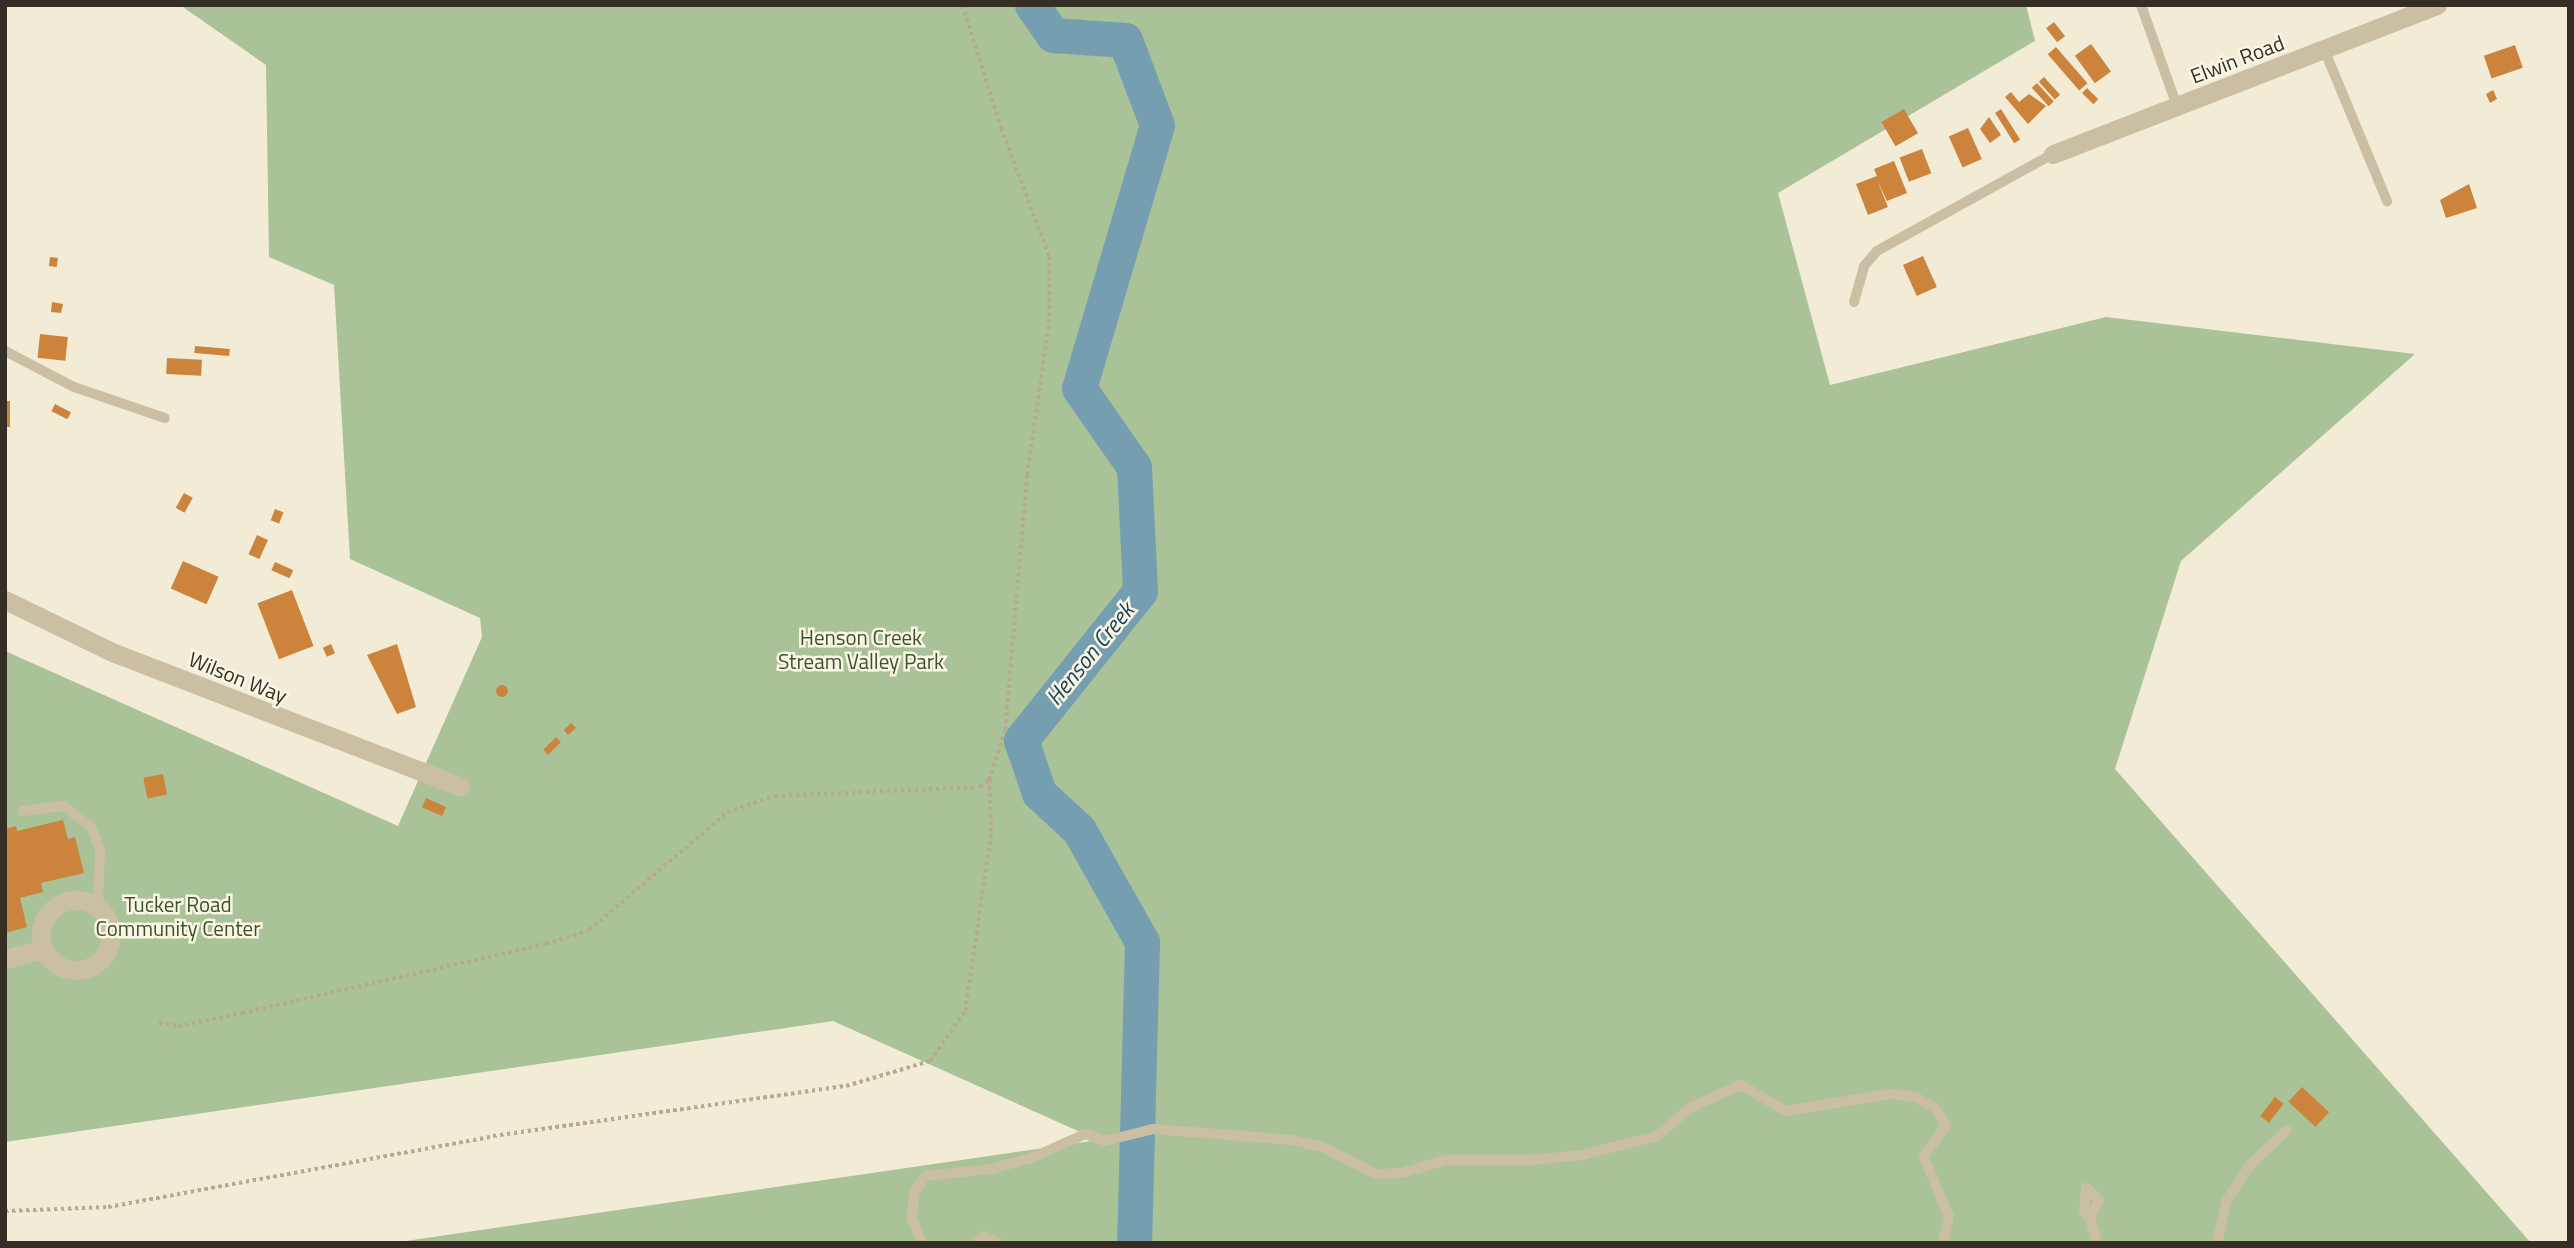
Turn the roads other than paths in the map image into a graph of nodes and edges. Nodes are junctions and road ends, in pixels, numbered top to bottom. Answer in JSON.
{"nodes":[{"id":1,"x":2141,"y":5,"type":"edge"},
{"id":2,"x":2428,"y":7,"type":"edge"},
{"id":3,"x":2324,"y":49,"type":"junction"},
{"id":4,"x":2177,"y":106,"type":"junction"},
{"id":5,"x":2053,"y":154,"type":"joint"},
{"id":6,"x":2387,"y":201,"type":"dead end"},
{"id":7,"x":1854,"y":303,"type":"dead end"},
{"id":8,"x":5,"y":351,"type":"edge"},
{"id":9,"x":165,"y":418,"type":"dead end"},
{"id":10,"x":5,"y":600,"type":"edge"},
{"id":11,"x":460,"y":786,"type":"dead end"},
{"id":12,"x":23,"y":811,"type":"dead end"},
{"id":13,"x":98,"y":909,"type":"junction"},
{"id":14,"x":44,"y":949,"type":"junction"},
{"id":15,"x":5,"y":959,"type":"edge"},
{"id":16,"x":2287,"y":1129,"type":"dead end"},
{"id":17,"x":2090,"y":1218,"type":"dead end"},
{"id":18,"x":922,"y":1243,"type":"edge"},
{"id":19,"x":976,"y":1243,"type":"edge"},
{"id":20,"x":998,"y":1243,"type":"edge"},
{"id":21,"x":1942,"y":1243,"type":"edge"},
{"id":22,"x":2097,"y":1243,"type":"edge"},
{"id":23,"x":2217,"y":1243,"type":"edge"}],
"edges":[{"from":1,"to":4,"type":"lane"},
{"from":2,"to":3,"type":"street","name":"Elwin Road"},
{"from":3,"to":4,"type":"street","name":"Elwin Road"},
{"from":3,"to":6,"type":"lane"},
{"from":4,"to":5,"type":"street","name":"Elwin Road"},
{"from":5,"to":7,"type":"lane"},
{"from":8,"to":9,"type":"lane"},
{"from":10,"to":11,"type":"street","name":"Wilson Way"},
{"from":12,"to":13,"type":"lane"},
{"from":13,"to":14,"type":"street"},
{"from":13,"to":14,"type":"street"},
{"from":14,"to":15,"type":"street"},
{"from":16,"to":23,"type":"lane"},
{"from":17,"to":22,"type":"lane"},
{"from":18,"to":21,"type":"lane"},
{"from":19,"to":20,"type":"lane"}]}
